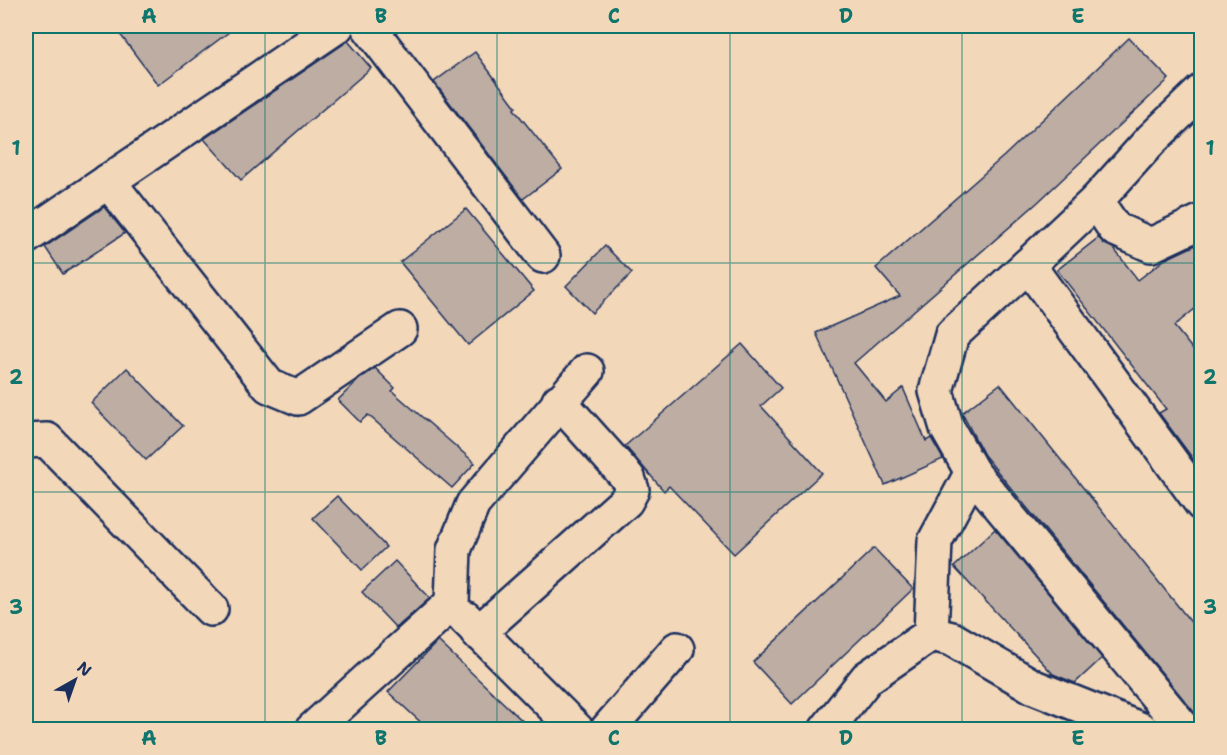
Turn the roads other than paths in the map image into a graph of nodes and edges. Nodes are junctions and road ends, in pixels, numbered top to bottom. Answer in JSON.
{"nodes":[{"id":1,"x":337,"y":26,"type":"edge"},
{"id":2,"x":368,"y":26,"type":"edge"},
{"id":3,"x":1202,"y":92,"type":"edge"},
{"id":4,"x":108,"y":181,"type":"junction"},
{"id":5,"x":1096,"y":201,"type":"junction"},
{"id":6,"x":1202,"y":221,"type":"edge"},
{"id":7,"x":26,"y":237,"type":"edge"},
{"id":8,"x":543,"y":256,"type":"dead end"},
{"id":9,"x":1028,"y":265,"type":"junction"},
{"id":10,"x":400,"y":329,"type":"dead end"},
{"id":11,"x":586,"y":371,"type":"dead end"},
{"id":12,"x":560,"y":401,"type":"junction"},
{"id":13,"x":26,"y":441,"type":"edge"},
{"id":14,"x":972,"y":472,"type":"junction"},
{"id":15,"x":1202,"y":504,"type":"edge"},
{"id":16,"x":452,"y":603,"type":"junction"},
{"id":17,"x":211,"y":609,"type":"dead end"},
{"id":18,"x":478,"y":633,"type":"junction"},
{"id":19,"x":931,"y":634,"type":"junction"},
{"id":20,"x":677,"y":649,"type":"dead end"},
{"id":21,"x":312,"y":729,"type":"edge"},
{"id":22,"x":577,"y":729,"type":"edge"},
{"id":23,"x":607,"y":729,"type":"edge"},
{"id":24,"x":826,"y":729,"type":"edge"},
{"id":25,"x":1142,"y":729,"type":"edge"},
{"id":26,"x":1185,"y":729,"type":"edge"}],
"edges":[{"from":1,"to":4,"type":"street"},
{"from":2,"to":8,"type":"street"},
{"from":3,"to":5,"type":"street"},
{"from":4,"to":7,"type":"street"},
{"from":4,"to":10,"type":"street"},
{"from":5,"to":6,"type":"street"},
{"from":5,"to":9,"type":"street"},
{"from":9,"to":14,"type":"street"},
{"from":9,"to":15,"type":"street"},
{"from":11,"to":12,"type":"street"},
{"from":12,"to":16,"type":"street"},
{"from":12,"to":18,"type":"street"},
{"from":13,"to":17,"type":"street"},
{"from":14,"to":19,"type":"street"},
{"from":14,"to":26,"type":"street"},
{"from":16,"to":18,"type":"street"},
{"from":16,"to":21,"type":"street"},
{"from":18,"to":22,"type":"street"},
{"from":19,"to":24,"type":"street"},
{"from":19,"to":25,"type":"street"},
{"from":20,"to":23,"type":"street"}]}
